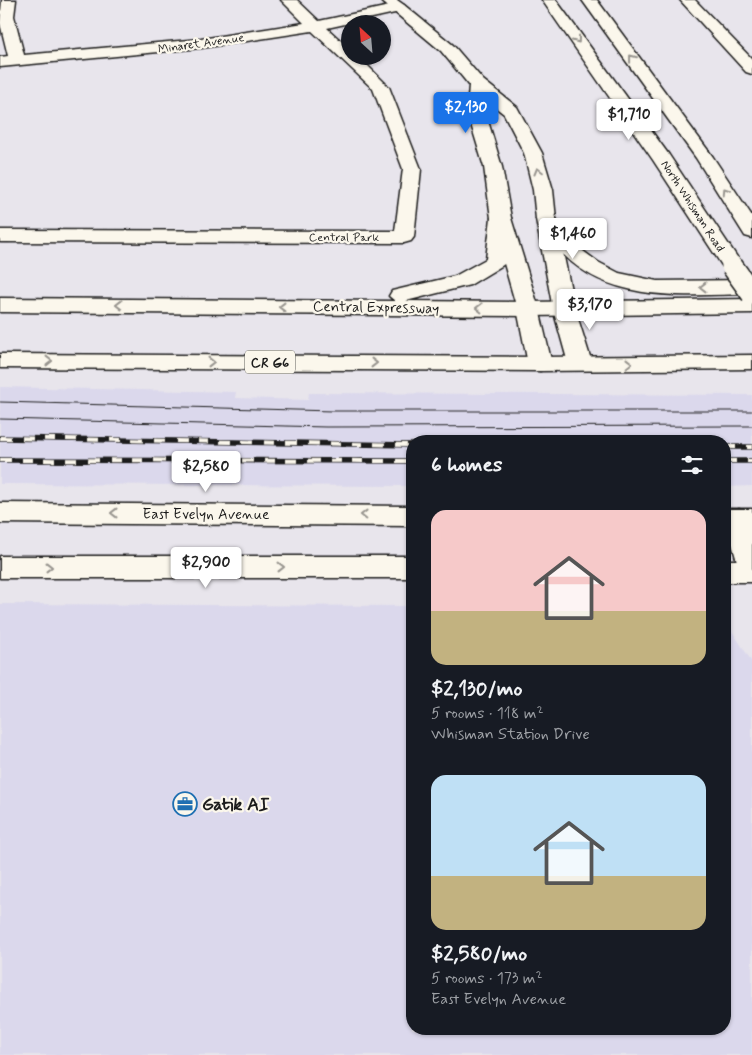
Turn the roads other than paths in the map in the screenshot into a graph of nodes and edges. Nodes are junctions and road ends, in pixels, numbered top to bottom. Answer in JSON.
{"nodes":[{"id":1,"x":10,"y":0,"type":"edge"},
{"id":2,"x":288,"y":0,"type":"edge"},
{"id":3,"x":549,"y":0,"type":"edge"},
{"id":4,"x":589,"y":0,"type":"edge"},
{"id":5,"x":687,"y":0,"type":"edge"},
{"id":6,"x":393,"y":4,"type":"edge"},
{"id":7,"x":315,"y":27,"type":"junction"},
{"id":8,"x":18,"y":60,"type":"junction"},
{"id":9,"x":0,"y":62,"type":"edge"},
{"id":10,"x":752,"y":69,"type":"edge"},
{"id":11,"x":477,"y":84,"type":"junction"},
{"id":12,"x":501,"y":218,"type":"junction"},
{"id":13,"x":546,"y":219,"type":"junction"},
{"id":14,"x":752,"y":232,"type":"edge"},
{"id":15,"x":0,"y":236,"type":"edge"},
{"id":16,"x":752,"y":287,"type":"edge"},
{"id":17,"x":752,"y":294,"type":"edge"},
{"id":18,"x":0,"y":304,"type":"edge"},
{"id":19,"x":752,"y":306,"type":"edge"},
{"id":20,"x":345,"y":307,"type":"junction"},
{"id":21,"x":528,"y":309,"type":"junction"},
{"id":22,"x":564,"y":309,"type":"junction"},
{"id":23,"x":0,"y":361,"type":"edge"},
{"id":24,"x":752,"y":362,"type":"edge"},
{"id":25,"x":580,"y":363,"type":"junction"},
{"id":26,"x":540,"y":364,"type":"junction"},
{"id":27,"x":0,"y":513,"type":"edge"},
{"id":28,"x":406,"y":516,"type":"edge"},
{"id":29,"x":739,"y":519,"type":"edge"},
{"id":30,"x":752,"y":565,"type":"edge"},
{"id":31,"x":0,"y":567,"type":"edge"},
{"id":32,"x":406,"y":567,"type":"edge"},
{"id":33,"x":731,"y":571,"type":"edge"},
{"id":34,"x":752,"y":571,"type":"edge"}],
"edges":[{"from":1,"to":8,"type":"main road"},
{"from":2,"to":7,"type":"main road","name":"Central Park"},
{"from":3,"to":17,"type":"main road","name":"North Whisman Road","one_way":true,"bridge":true},
{"from":14,"to":4,"type":"main road","one_way":true},
{"from":5,"to":10,"type":"main road"},
{"from":6,"to":7,"type":"main road","name":"Minaret Avenue"},
{"from":6,"to":11,"type":"main road"},
{"from":7,"to":8,"type":"main road","name":"Minaret Avenue"},
{"from":7,"to":15,"type":"main road","name":"Central Park"},
{"from":8,"to":9,"type":"main road","name":"Minaret Avenue"},
{"from":11,"to":12,"type":"main road"},
{"from":13,"to":11,"type":"main road","one_way":true},
{"from":12,"to":20,"type":"main road"},
{"from":12,"to":21,"type":"main road"},
{"from":16,"to":13,"type":"main road","one_way":true},
{"from":13,"to":22,"type":"main road"},
{"from":20,"to":18,"type":"main road","name":"Central Expressway","one_way":true},
{"from":19,"to":22,"type":"main road","name":"Central Expressway"},
{"from":21,"to":20,"type":"main road","name":"Central Expressway","one_way":true},
{"from":21,"to":22,"type":"main road","name":"Central Expressway"},
{"from":21,"to":26,"type":"main road"},
{"from":22,"to":25,"type":"main road"},
{"from":23,"to":26,"type":"main road","number":"CR G6","one_way":true},
{"from":25,"to":24,"type":"main road","number":"CR G6","one_way":true},
{"from":25,"to":26,"type":"main road","number":"CR G6"},
{"from":28,"to":27,"type":"main road","name":"East Evelyn Avenue","one_way":true},
{"from":29,"to":30,"type":"main road"},
{"from":31,"to":32,"type":"main road","one_way":true},
{"from":33,"to":34,"type":"main road"}]}
